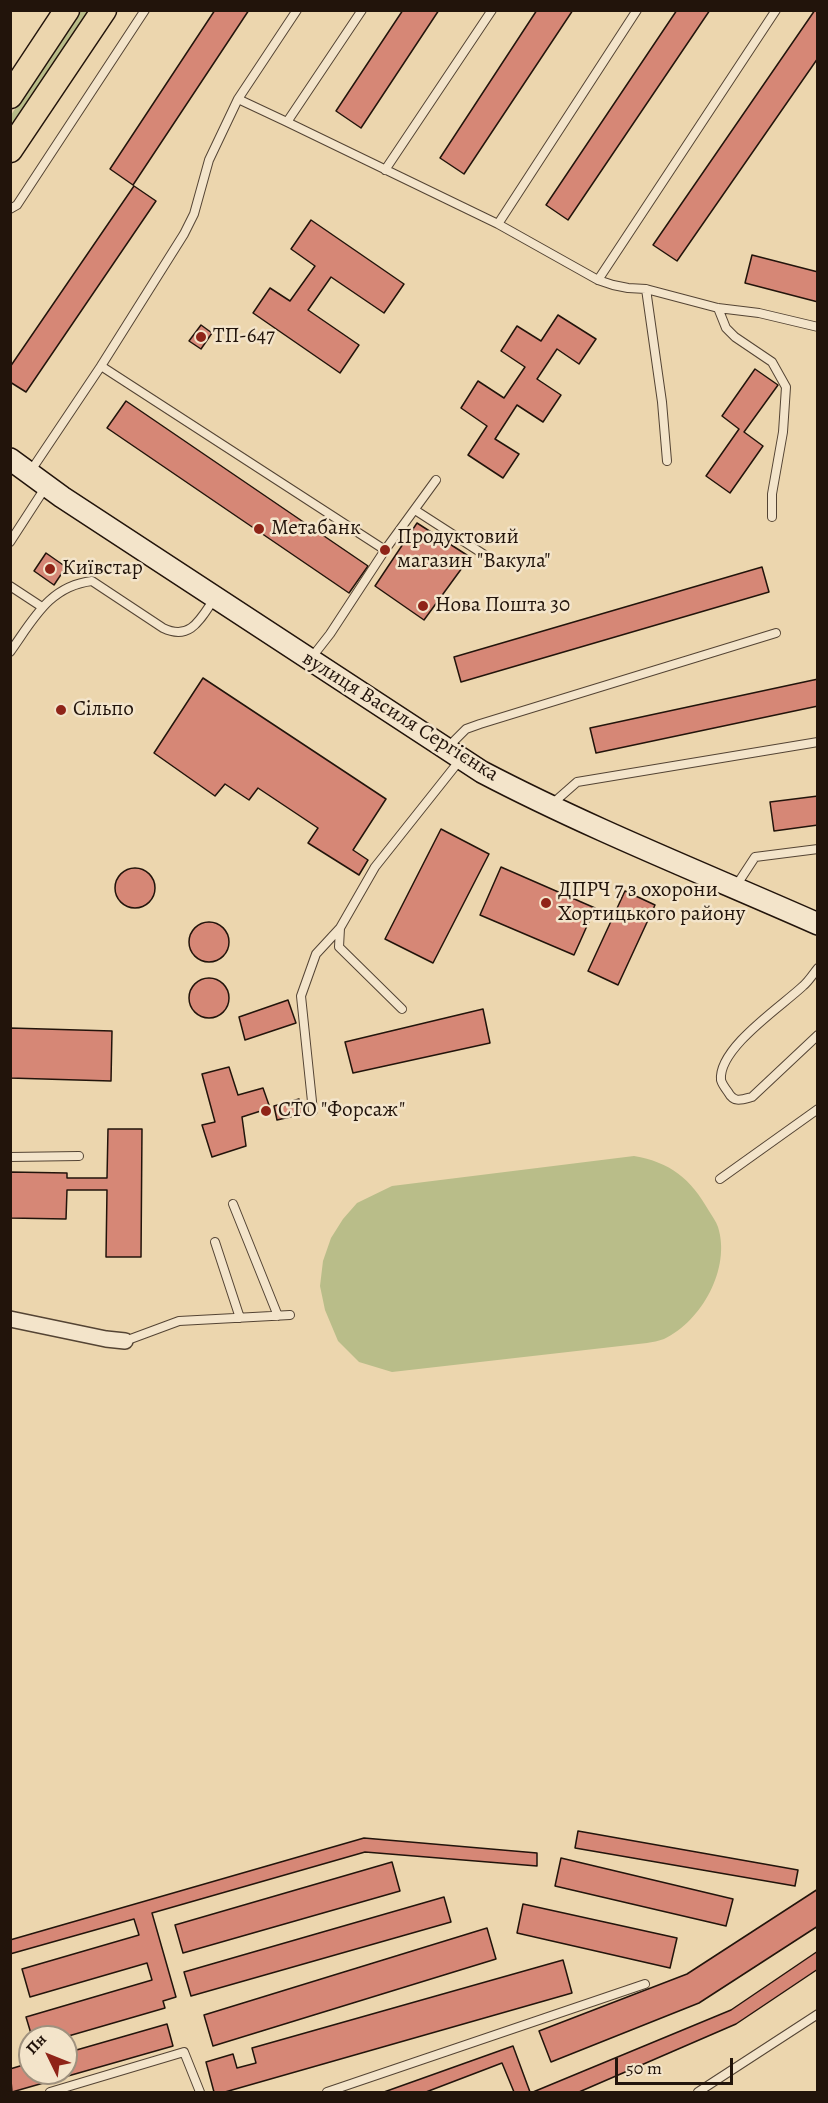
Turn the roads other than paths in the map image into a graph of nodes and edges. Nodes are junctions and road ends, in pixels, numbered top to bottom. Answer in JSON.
{"nodes":[{"id":1,"x":67,"y":10,"type":"edge"},
{"id":2,"x":104,"y":10,"type":"edge"},
{"id":3,"x":145,"y":10,"type":"edge"},
{"id":4,"x":297,"y":10,"type":"edge"},
{"id":5,"x":362,"y":10,"type":"edge"},
{"id":6,"x":492,"y":10,"type":"edge"},
{"id":7,"x":637,"y":10,"type":"edge"},
{"id":8,"x":776,"y":10,"type":"edge"},
{"id":9,"x":10,"y":96,"type":"edge"},
{"id":10,"x":238,"y":99,"type":"junction"},
{"id":11,"x":288,"y":122,"type":"junction"},
{"id":12,"x":10,"y":150,"type":"edge"},
{"id":13,"x":385,"y":170,"type":"junction"},
{"id":14,"x":10,"y":209,"type":"edge"},
{"id":15,"x":498,"y":224,"type":"junction"},
{"id":16,"x":598,"y":280,"type":"junction"},
{"id":17,"x":646,"y":289,"type":"junction"},
{"id":18,"x":718,"y":308,"type":"junction"},
{"id":19,"x":818,"y":327,"type":"edge"},
{"id":20,"x":101,"y":366,"type":"junction"},
{"id":21,"x":10,"y":459,"type":"edge"},
{"id":22,"x":667,"y":461,"type":"dead end"},
{"id":23,"x":29,"y":473,"type":"junction"},
{"id":24,"x":436,"y":480,"type":"dead end"},
{"id":25,"x":46,"y":486,"type":"junction"},
{"id":26,"x":414,"y":510,"type":"junction"},
{"id":27,"x":772,"y":517,"type":"dead end"},
{"id":28,"x":10,"y":542,"type":"edge"},
{"id":29,"x":385,"y":550,"type":"junction"},
{"id":30,"x":494,"y":561,"type":"dead end"},
{"id":31,"x":10,"y":586,"type":"edge"},
{"id":32,"x":215,"y":598,"type":"junction"},
{"id":33,"x":42,"y":607,"type":"junction"},
{"id":34,"x":776,"y":633,"type":"dead end"},
{"id":35,"x":10,"y":652,"type":"edge"},
{"id":36,"x":309,"y":660,"type":"junction"},
{"id":37,"x":818,"y":742,"type":"edge"},
{"id":38,"x":454,"y":753,"type":"junction"},
{"id":39,"x":548,"y":807,"type":"junction"},
{"id":40,"x":818,"y":849,"type":"edge"},
{"id":41,"x":735,"y":888,"type":"junction"},
{"id":42,"x":818,"y":924,"type":"edge"},
{"id":43,"x":340,"y":928,"type":"junction"},
{"id":44,"x":818,"y":968,"type":"edge"},
{"id":45,"x":402,"y":1009,"type":"dead end"},
{"id":46,"x":818,"y":1035,"type":"edge"},
{"id":47,"x":818,"y":1109,"type":"edge"},
{"id":48,"x":313,"y":1110,"type":"dead end"},
{"id":49,"x":79,"y":1156,"type":"dead end"},
{"id":50,"x":10,"y":1157,"type":"edge"},
{"id":51,"x":720,"y":1179,"type":"dead end"},
{"id":52,"x":233,"y":1204,"type":"dead end"},
{"id":53,"x":216,"y":1242,"type":"dead end"},
{"id":54,"x":290,"y":1315,"type":"dead end"},
{"id":55,"x":278,"y":1316,"type":"junction"},
{"id":56,"x":240,"y":1318,"type":"junction"},
{"id":57,"x":10,"y":1319,"type":"edge"},
{"id":58,"x":125,"y":1341,"type":"joint"},
{"id":59,"x":645,"y":1984,"type":"dead end"},
{"id":60,"x":818,"y":2014,"type":"edge"},
{"id":61,"x":50,"y":2092,"type":"edge"},
{"id":62,"x":200,"y":2092,"type":"edge"},
{"id":63,"x":327,"y":2092,"type":"edge"},
{"id":64,"x":698,"y":2092,"type":"edge"}],
"edges":[{"from":1,"to":9,"type":"main road"},
{"from":2,"to":12,"type":"main road"},
{"from":3,"to":14,"type":"lane"},
{"from":4,"to":10,"type":"lane"},
{"from":5,"to":11,"type":"lane"},
{"from":6,"to":13,"type":"lane"},
{"from":7,"to":15,"type":"lane"},
{"from":8,"to":16,"type":"lane"},
{"from":10,"to":11,"type":"lane"},
{"from":10,"to":20,"type":"lane"},
{"from":11,"to":13,"type":"lane"},
{"from":13,"to":15,"type":"lane"},
{"from":15,"to":16,"type":"lane"},
{"from":16,"to":17,"type":"lane"},
{"from":17,"to":18,"type":"lane"},
{"from":17,"to":22,"type":"lane"},
{"from":18,"to":19,"type":"lane"},
{"from":18,"to":27,"type":"lane"},
{"from":20,"to":23,"type":"lane"},
{"from":20,"to":29,"type":"lane"},
{"from":21,"to":23,"type":"main road","name":"вулиця Василя Сергієнка"},
{"from":23,"to":25,"type":"main road","name":"вулиця Василя Сергієнка"},
{"from":24,"to":26,"type":"lane"},
{"from":25,"to":28,"type":"lane"},
{"from":25,"to":32,"type":"main road","name":"вулиця Василя Сергієнка"},
{"from":26,"to":29,"type":"lane"},
{"from":26,"to":30,"type":"lane"},
{"from":29,"to":36,"type":"lane"},
{"from":31,"to":33,"type":"lane"},
{"from":32,"to":33,"type":"lane"},
{"from":32,"to":36,"type":"main road","name":"вулиця Василя Сергієнка"},
{"from":33,"to":35,"type":"lane"},
{"from":34,"to":38,"type":"lane"},
{"from":36,"to":38,"type":"main road","name":"вулиця Василя Сергієнка"},
{"from":37,"to":39,"type":"lane"},
{"from":38,"to":39,"type":"main road","name":"вулиця Василя Сергієнка"},
{"from":38,"to":43,"type":"lane"},
{"from":39,"to":41,"type":"main road","name":"вулиця Василя Сергієнка"},
{"from":40,"to":41,"type":"lane"},
{"from":41,"to":42,"type":"main road","name":"вулиця Василя Сергієнка"},
{"from":43,"to":45,"type":"lane"},
{"from":43,"to":48,"type":"lane"},
{"from":44,"to":46,"type":"lane"},
{"from":47,"to":51,"type":"lane"},
{"from":49,"to":50,"type":"lane"},
{"from":52,"to":55,"type":"lane"},
{"from":53,"to":56,"type":"lane"},
{"from":54,"to":55,"type":"lane"},
{"from":55,"to":56,"type":"lane"},
{"from":56,"to":58,"type":"lane"},
{"from":57,"to":58,"type":"street"},
{"from":59,"to":63,"type":"lane"},
{"from":60,"to":64,"type":"lane"},
{"from":61,"to":62,"type":"lane"}]}
